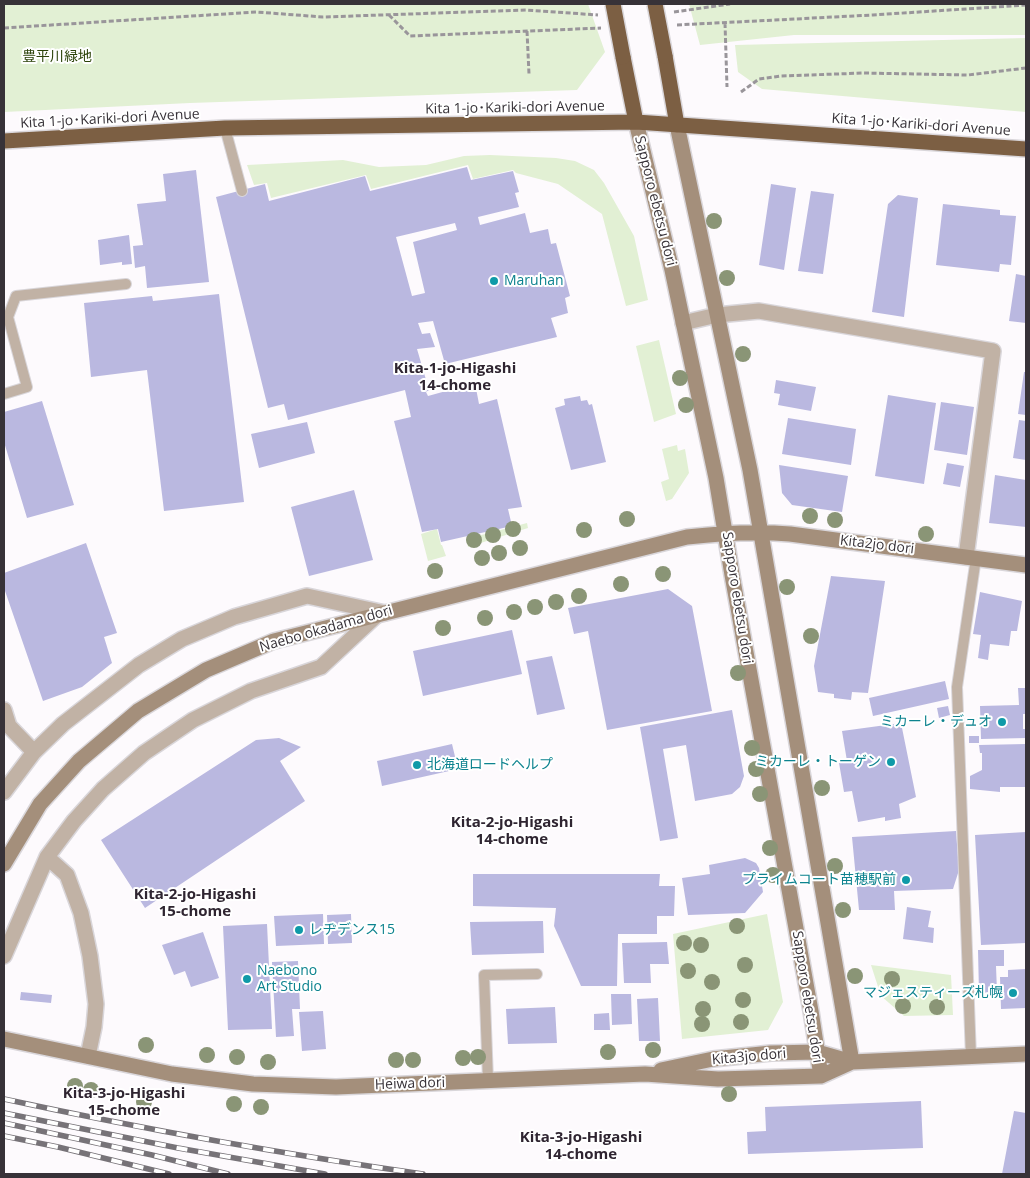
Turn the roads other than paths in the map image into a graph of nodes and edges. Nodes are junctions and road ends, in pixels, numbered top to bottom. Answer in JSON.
{"nodes":[{"id":1,"x":656,"y":4,"type":"edge"},
{"id":2,"x":608,"y":9,"type":"edge"},
{"id":3,"x":636,"y":122,"type":"junction"},
{"id":4,"x":677,"y":124,"type":"junction"},
{"id":5,"x":225,"y":128,"type":"junction"},
{"id":6,"x":4,"y":142,"type":"edge"},
{"id":7,"x":1026,"y":149,"type":"edge"},
{"id":8,"x":242,"y":191,"type":"dead end"},
{"id":9,"x":126,"y":284,"type":"dead end"},
{"id":10,"x":717,"y":315,"type":"junction"},
{"id":11,"x":683,"y":323,"type":"junction"},
{"id":12,"x":4,"y":394,"type":"edge"},
{"id":13,"x":760,"y":531,"type":"junction"},
{"id":14,"x":726,"y":532,"type":"junction"},
{"id":15,"x":971,"y":557,"type":"junction"},
{"id":16,"x":1026,"y":565,"type":"edge"},
{"id":17,"x":381,"y":614,"type":"junction"},
{"id":18,"x":4,"y":710,"type":"edge"},
{"id":19,"x":34,"y":752,"type":"junction"},
{"id":20,"x":4,"y":792,"type":"edge"},
{"id":21,"x":47,"y":857,"type":"junction"},
{"id":22,"x":4,"y":864,"type":"edge"},
{"id":23,"x":4,"y":956,"type":"edge"},
{"id":24,"x":538,"y":974,"type":"dead end"},
{"id":25,"x":4,"y":1039,"type":"edge"},
{"id":26,"x":817,"y":1052,"type":"junction"},
{"id":27,"x":1026,"y":1054,"type":"edge"},
{"id":28,"x":88,"y":1056,"type":"junction"},
{"id":29,"x":972,"y":1057,"type":"junction"},
{"id":30,"x":852,"y":1062,"type":"junction"},
{"id":31,"x":645,"y":1074,"type":"junction"},
{"id":32,"x":820,"y":1076,"type":"junction"},
{"id":33,"x":488,"y":1080,"type":"junction"}],
"edges":[{"from":1,"to":4,"type":"highway","bridge":true},
{"from":2,"to":3,"type":"highway","bridge":true},
{"from":3,"to":4,"type":"highway","name":"Kita 1-jo･Kariki-dori Avenue"},
{"from":3,"to":5,"type":"highway","name":"Kita 1-jo･Kariki-dori Avenue"},
{"from":3,"to":11,"type":"street","name":"Sapporo ebetsu dori"},
{"from":4,"to":7,"type":"highway","name":"Kita 1-jo･Kariki-dori Avenue"},
{"from":4,"to":10,"type":"street"},
{"from":5,"to":6,"type":"highway","name":"Kita 1-jo･Kariki-dori Avenue"},
{"from":5,"to":8,"type":"lane"},
{"from":9,"to":12,"type":"lane"},
{"from":10,"to":11,"type":"street"},
{"from":10,"to":13,"type":"street"},
{"from":10,"to":15,"type":"street"},
{"from":11,"to":14,"type":"street","name":"Sapporo ebetsu dori"},
{"from":13,"to":14,"type":"street","name":"Kita2jo dori"},
{"from":13,"to":15,"type":"street","name":"Kita2jo dori"},
{"from":13,"to":30,"type":"street"},
{"from":14,"to":17,"type":"street","name":"Naebo okadama dori"},
{"from":14,"to":26,"type":"street","name":"Sapporo ebetsu dori"},
{"from":15,"to":16,"type":"street","name":"Kita2jo dori"},
{"from":15,"to":29,"type":"lane"},
{"from":17,"to":19,"type":"street"},
{"from":17,"to":21,"type":"street"},
{"from":17,"to":22,"type":"street","name":"Naebo okadama dori"},
{"from":18,"to":19,"type":"street"},
{"from":19,"to":20,"type":"street"},
{"from":21,"to":23,"type":"street"},
{"from":21,"to":28,"type":"street"},
{"from":24,"to":33,"type":"lane"},
{"from":25,"to":28,"type":"street","name":"Heiwa dori"},
{"from":26,"to":30,"type":"street","name":"Kita3jo dori"},
{"from":26,"to":31,"type":"street","name":"Kita3jo dori"},
{"from":26,"to":32,"type":"street","name":"Sapporo ebetsu dori"},
{"from":27,"to":29,"type":"street","name":"Kita3jo dori"},
{"from":28,"to":33,"type":"street","name":"Heiwa dori"},
{"from":29,"to":30,"type":"street","name":"Kita3jo dori"},
{"from":30,"to":32,"type":"street","name":"Kita3jo dori"},
{"from":31,"to":32,"type":"street","name":"Heiwa dori"},
{"from":31,"to":33,"type":"street","name":"Heiwa dori"}]}
